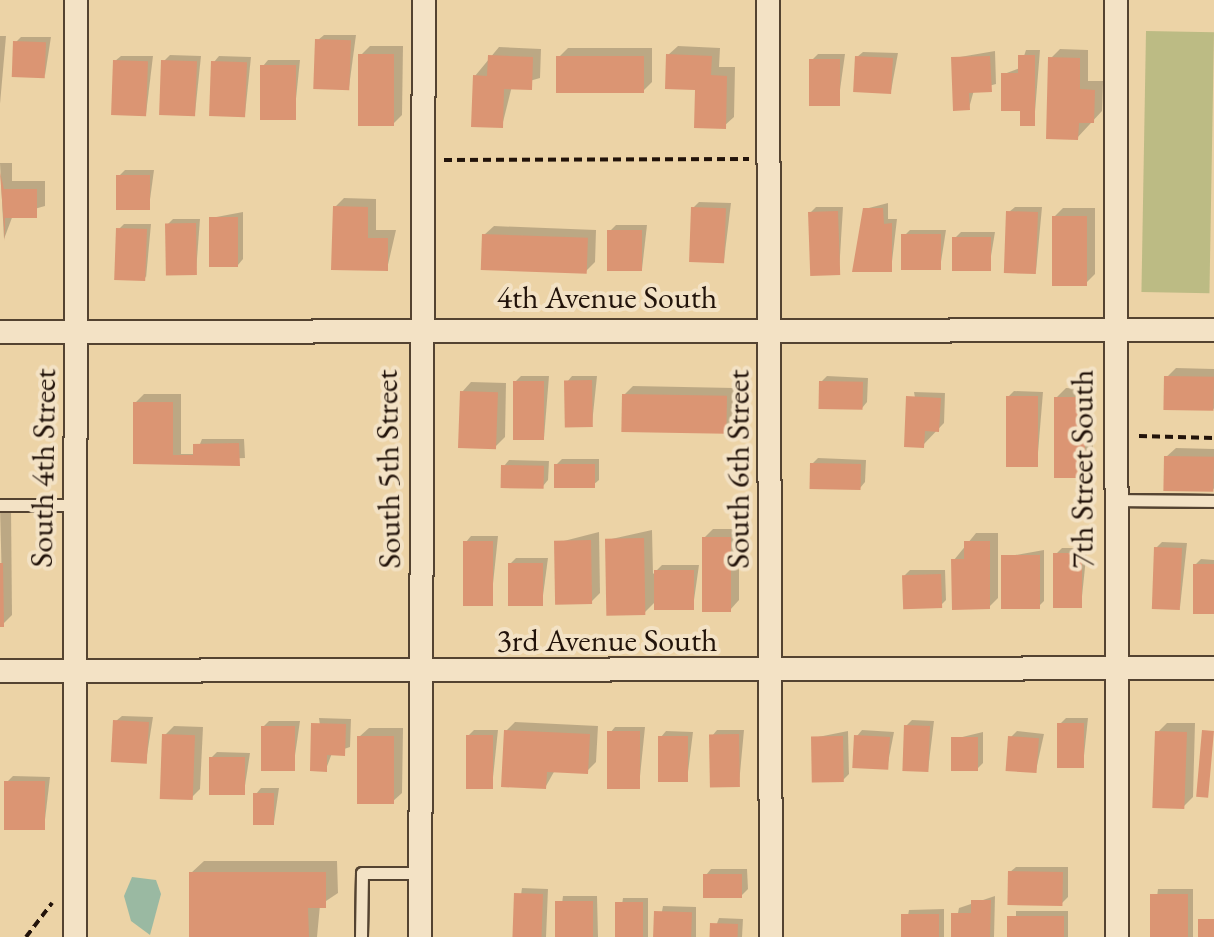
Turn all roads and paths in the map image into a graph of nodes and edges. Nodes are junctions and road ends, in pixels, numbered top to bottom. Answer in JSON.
{"nodes":[{"id":1,"x":76,"y":0,"type":"edge"},
{"id":2,"x":424,"y":0,"type":"edge"},
{"id":3,"x":768,"y":0,"type":"edge"},
{"id":4,"x":1116,"y":0,"type":"edge"},
{"id":5,"x":769,"y":159,"type":"junction"},
{"id":6,"x":421,"y":160,"type":"junction"},
{"id":7,"x":770,"y":329,"type":"junction"},
{"id":8,"x":418,"y":330,"type":"junction"},
{"id":9,"x":1114,"y":330,"type":"junction"},
{"id":10,"x":1214,"y":330,"type":"edge"},
{"id":11,"x":0,"y":332,"type":"edge"},
{"id":12,"x":77,"y":332,"type":"junction"},
{"id":13,"x":1114,"y":436,"type":"junction"},
{"id":14,"x":1214,"y":438,"type":"edge"},
{"id":15,"x":1115,"y":500,"type":"junction"},
{"id":16,"x":1214,"y":501,"type":"edge"},
{"id":17,"x":0,"y":505,"type":"edge"},
{"id":18,"x":75,"y":505,"type":"junction"},
{"id":19,"x":1116,"y":668,"type":"junction"},
{"id":20,"x":1214,"y":668,"type":"edge"},
{"id":21,"x":0,"y":670,"type":"edge"},
{"id":22,"x":74,"y":670,"type":"junction"},
{"id":23,"x":422,"y":672,"type":"junction"},
{"id":24,"x":772,"y":672,"type":"junction"},
{"id":25,"x":421,"y":873,"type":"junction"},
{"id":26,"x":75,"y":894,"type":"junction"},
{"id":27,"x":26,"y":937,"type":"edge"},
{"id":28,"x":75,"y":937,"type":"edge"},
{"id":29,"x":360,"y":937,"type":"edge"},
{"id":30,"x":420,"y":937,"type":"edge"},
{"id":31,"x":770,"y":937,"type":"edge"},
{"id":32,"x":1117,"y":937,"type":"edge"}],
"edges":[{"from":1,"to":12,"type":"street","name":"South 4th Street"},
{"from":2,"to":6,"type":"street","name":"South 5th Street"},
{"from":3,"to":5,"type":"street","name":"South 6th Street"},
{"from":4,"to":9,"type":"street","name":"7th Street South"},
{"from":5,"to":6,"type":"path"},
{"from":5,"to":7,"type":"street","name":"South 6th Street"},
{"from":6,"to":8,"type":"street","name":"South 5th Street"},
{"from":7,"to":8,"type":"street","name":"4th Avenue South"},
{"from":7,"to":9,"type":"street","name":"4th Avenue South"},
{"from":7,"to":24,"type":"street","name":"South 6th Street"},
{"from":8,"to":12,"type":"street","name":"4th Avenue South"},
{"from":8,"to":23,"type":"street","name":"South 5th Street"},
{"from":9,"to":10,"type":"street","name":"4th Avenue South"},
{"from":9,"to":13,"type":"street","name":"7th Street South"},
{"from":11,"to":12,"type":"street","name":"4th Avenue South"},
{"from":12,"to":18,"type":"street","name":"South 4th Street"},
{"from":13,"to":14,"type":"path"},
{"from":13,"to":15,"type":"street","name":"7th Street South"},
{"from":15,"to":16,"type":"lane"},
{"from":15,"to":19,"type":"street","name":"7th Street South"},
{"from":17,"to":18,"type":"lane"},
{"from":18,"to":22,"type":"street","name":"South 4th Street"},
{"from":19,"to":20,"type":"street","name":"3rd Avenue South"},
{"from":19,"to":24,"type":"street","name":"3rd Avenue South"},
{"from":19,"to":32,"type":"street","name":"7th Street South"},
{"from":21,"to":22,"type":"street","name":"3rd Avenue South"},
{"from":22,"to":23,"type":"street","name":"3rd Avenue South"},
{"from":22,"to":26,"type":"street","name":"South 4th Street"},
{"from":23,"to":24,"type":"street","name":"3rd Avenue South"},
{"from":23,"to":25,"type":"street","name":"South 5th Street"},
{"from":24,"to":31,"type":"street","name":"South 6th Street"},
{"from":25,"to":29,"type":"lane"},
{"from":25,"to":30,"type":"street","name":"South 5th Street"},
{"from":26,"to":27,"type":"path"},
{"from":26,"to":28,"type":"street","name":"South 4th Street"}]}
